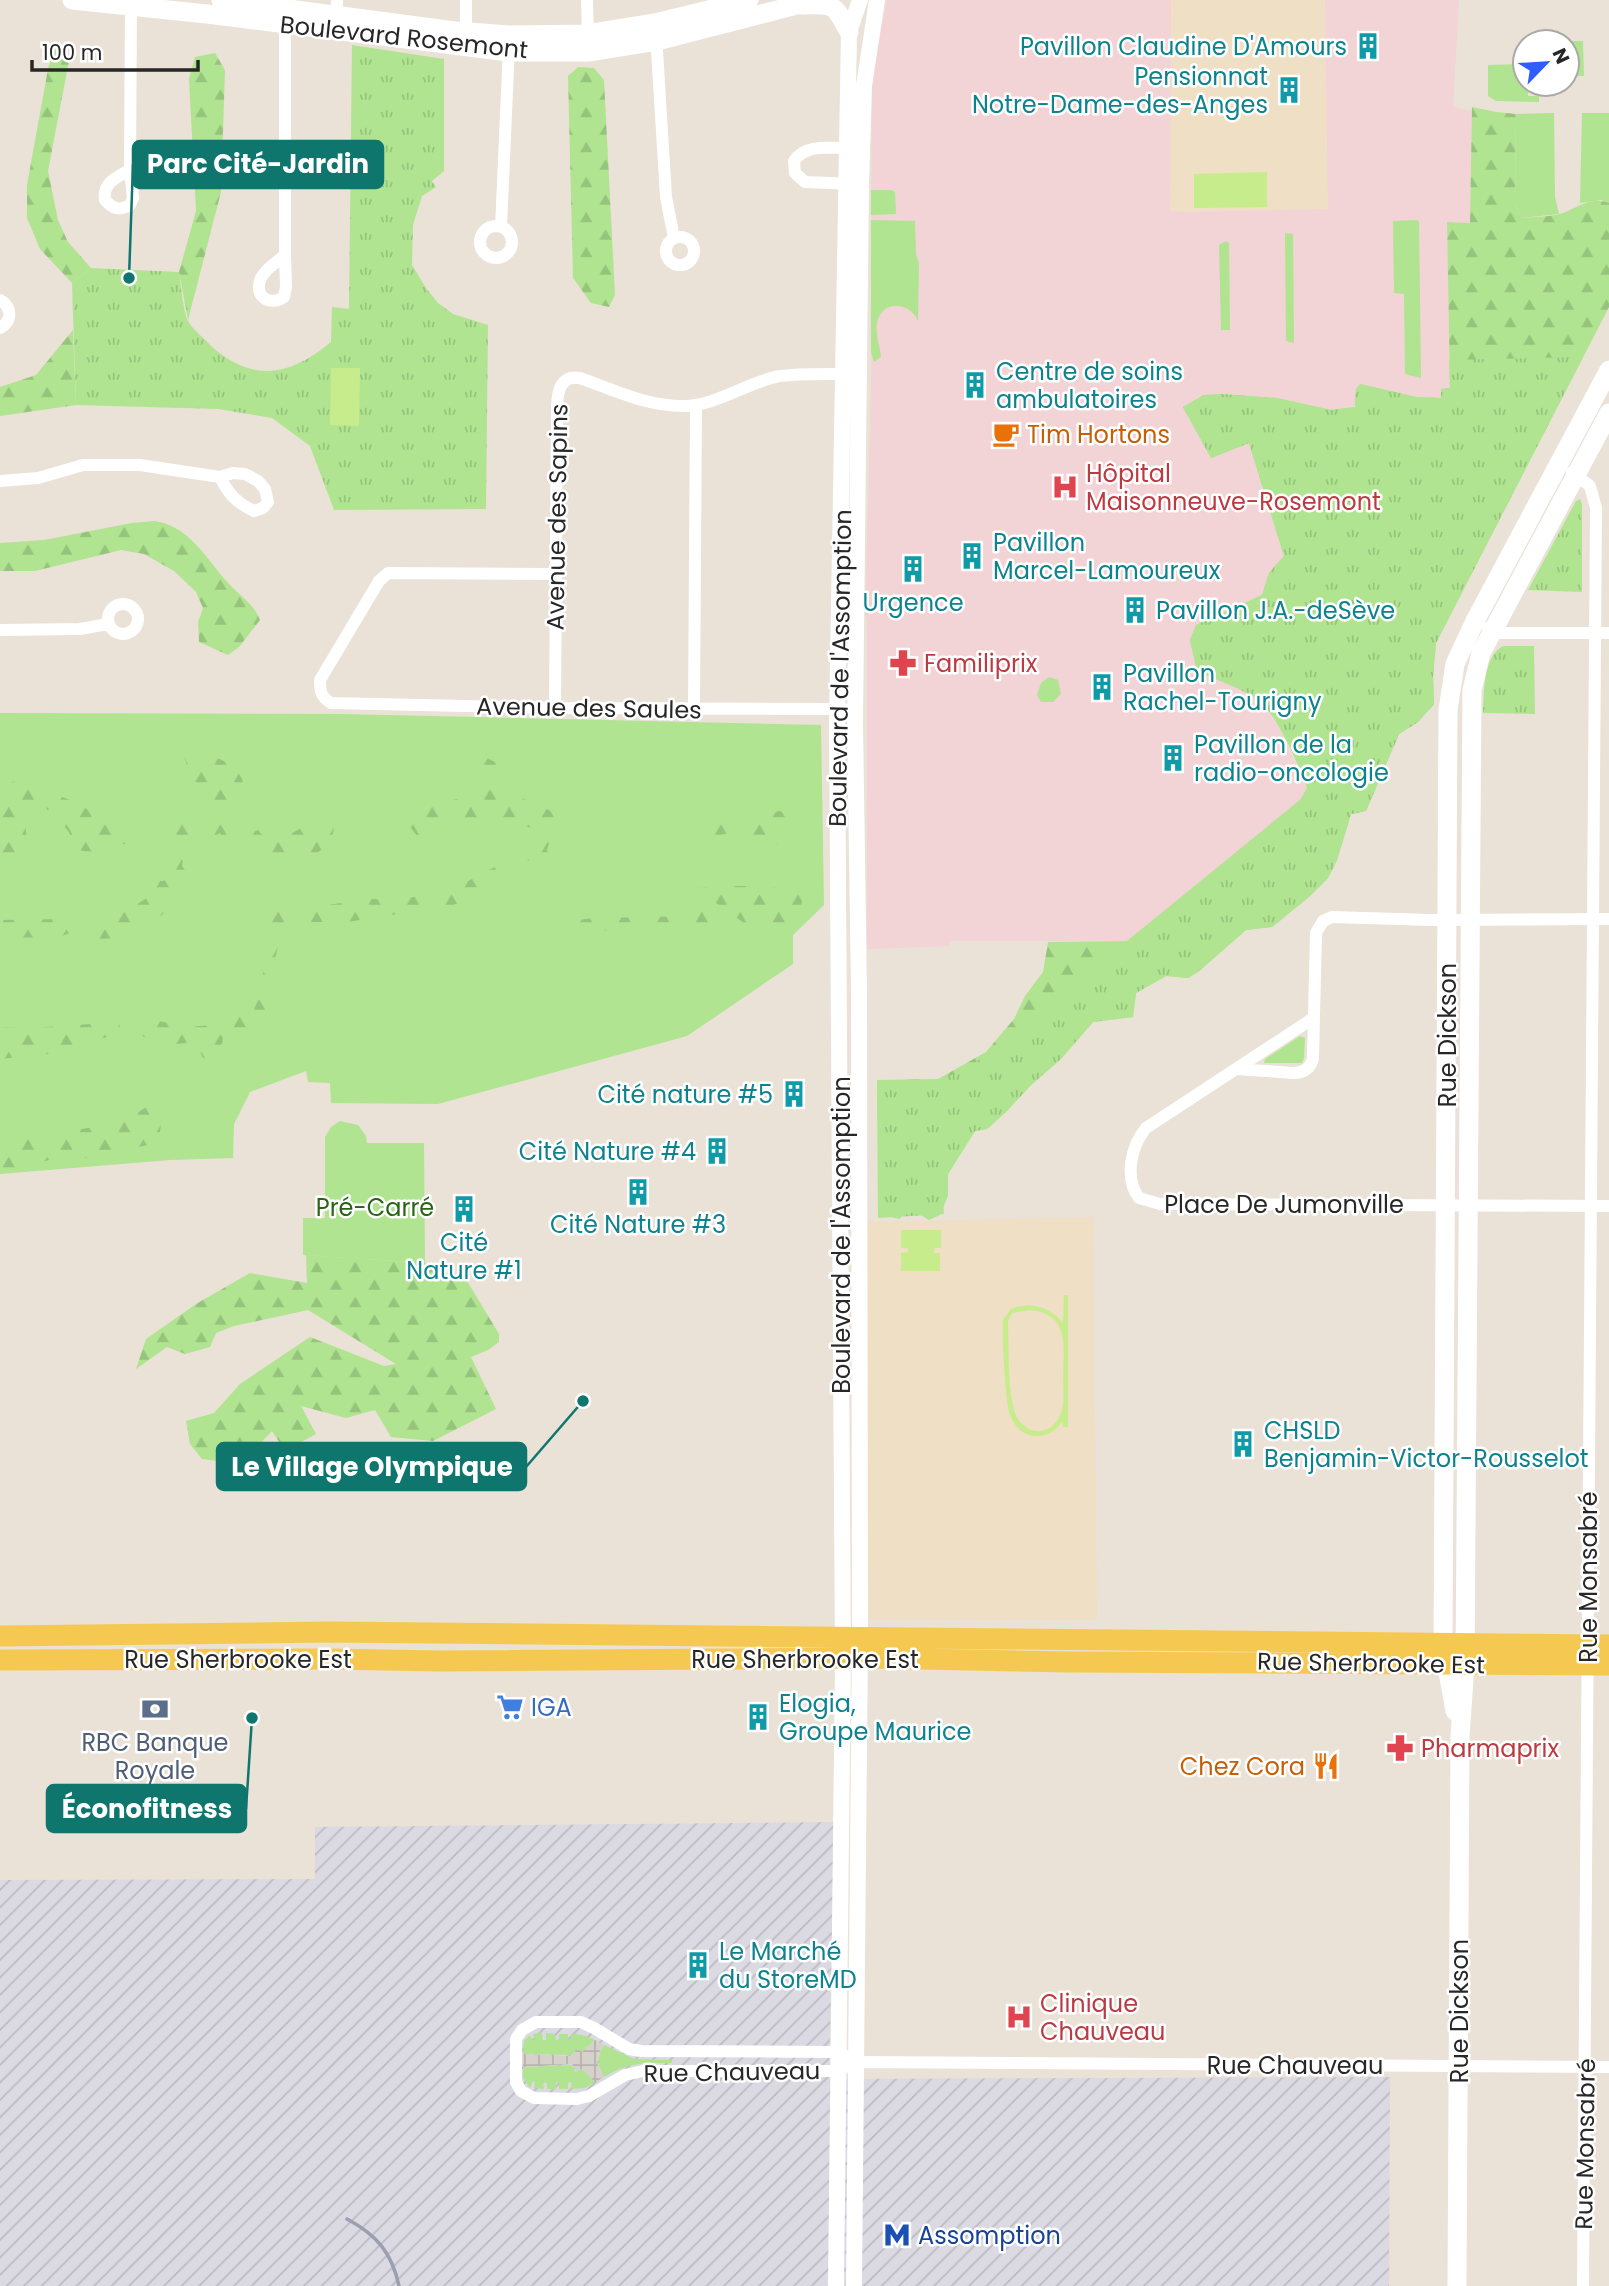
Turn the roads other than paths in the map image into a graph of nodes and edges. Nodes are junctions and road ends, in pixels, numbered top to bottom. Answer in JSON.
{"nodes":[{"id":1,"x":78,"y":0,"type":"edge"},
{"id":2,"x":466,"y":0,"type":"edge"},
{"id":3,"x":587,"y":0,"type":"edge"},
{"id":4,"x":860,"y":0,"type":"edge"},
{"id":5,"x":877,"y":0,"type":"edge"},
{"id":6,"x":806,"y":3,"type":"edge"},
{"id":7,"x":131,"y":4,"type":"edge"},
{"id":8,"x":212,"y":5,"type":"edge"},
{"id":9,"x":739,"y":6,"type":"edge"},
{"id":10,"x":285,"y":16,"type":"junction"},
{"id":11,"x":336,"y":16,"type":"edge"},
{"id":12,"x":656,"y":32,"type":"junction"},
{"id":13,"x":849,"y":32,"type":"junction"},
{"id":14,"x":466,"y":40,"type":"junction"},
{"id":15,"x":509,"y":43,"type":"junction"},
{"id":16,"x":588,"y":43,"type":"junction"},
{"id":17,"x":846,"y":148,"type":"junction"},
{"id":18,"x":130,"y":170,"type":"dead end"},
{"id":19,"x":853,"y":183,"type":"junction"},
{"id":20,"x":501,"y":227,"type":"dead end"},
{"id":21,"x":674,"y":238,"type":"dead end"},
{"id":22,"x":285,"y":255,"type":"dead end"},
{"id":23,"x":0,"y":300,"type":"edge"},
{"id":24,"x":0,"y":328,"type":"edge"},
{"id":25,"x":1609,"y":370,"type":"edge"},
{"id":26,"x":851,"y":374,"type":"junction"},
{"id":27,"x":696,"y":405,"type":"junction"},
{"id":28,"x":1609,"y":413,"type":"edge"},
{"id":29,"x":1568,"y":470,"type":"junction"},
{"id":30,"x":220,"y":477,"type":"dead end"},
{"id":31,"x":0,"y":481,"type":"edge"},
{"id":32,"x":556,"y":574,"type":"junction"},
{"id":33,"x":1475,"y":621,"type":"junction"},
{"id":34,"x":108,"y":624,"type":"dead end"},
{"id":35,"x":0,"y":630,"type":"edge"},
{"id":36,"x":1492,"y":631,"type":"junction"},
{"id":37,"x":1609,"y":633,"type":"edge"},
{"id":38,"x":1595,"y":634,"type":"junction"},
{"id":39,"x":555,"y":708,"type":"junction"},
{"id":40,"x":694,"y":709,"type":"junction"},
{"id":41,"x":847,"y":709,"type":"junction"},
{"id":42,"x":1447,"y":919,"type":"junction"},
{"id":43,"x":1470,"y":919,"type":"junction"},
{"id":44,"x":1593,"y":919,"type":"junction"},
{"id":45,"x":1609,"y":919,"type":"edge"},
{"id":46,"x":1312,"y":1019,"type":"junction"},
{"id":47,"x":1236,"y":1069,"type":"junction"},
{"id":48,"x":1446,"y":1206,"type":"junction"},
{"id":49,"x":1469,"y":1206,"type":"junction"},
{"id":50,"x":1591,"y":1206,"type":"junction"},
{"id":51,"x":1609,"y":1206,"type":"edge"},
{"id":52,"x":126,"y":1634,"type":"junction"},
{"id":53,"x":0,"y":1636,"type":"edge"},
{"id":54,"x":1609,"y":1645,"type":"edge"},
{"id":55,"x":851,"y":1648,"type":"junction"},
{"id":56,"x":1455,"y":1654,"type":"junction"},
{"id":57,"x":1587,"y":1655,"type":"junction"},
{"id":58,"x":126,"y":1659,"type":"junction"},
{"id":59,"x":0,"y":1660,"type":"edge"},
{"id":60,"x":1609,"y":1665,"type":"edge"},
{"id":61,"x":842,"y":1728,"type":"junction"},
{"id":62,"x":859,"y":1728,"type":"junction"},
{"id":63,"x":838,"y":2052,"type":"junction"},
{"id":64,"x":855,"y":2062,"type":"junction"},
{"id":65,"x":1459,"y":2065,"type":"junction"},
{"id":66,"x":1586,"y":2067,"type":"junction"},
{"id":67,"x":1609,"y":2067,"type":"edge"},
{"id":68,"x":838,"y":2071,"type":"junction"},
{"id":69,"x":836,"y":2286,"type":"edge"},
{"id":70,"x":854,"y":2286,"type":"edge"},
{"id":71,"x":1457,"y":2286,"type":"edge"},
{"id":72,"x":1583,"y":2286,"type":"edge"}],
"edges":[{"from":1,"to":7,"type":"main road","name":"Boulevard Rosemont"},
{"from":2,"to":14,"type":"street"},
{"from":3,"to":16,"type":"street"},
{"from":4,"to":13,"type":"street","name":"Boulevard de l'Assomption"},
{"from":5,"to":19,"type":"street","name":"Boulevard de l'Assomption"},
{"from":6,"to":9,"type":"main road","name":"Boulevard Rosemont"},
{"from":6,"to":13,"type":"main road","name":"Boulevard Rosemont"},
{"from":7,"to":8,"type":"main road","name":"Boulevard Rosemont"},
{"from":7,"to":18,"type":"street"},
{"from":8,"to":10,"type":"main road","name":"Boulevard Rosemont"},
{"from":9,"to":12,"type":"main road","name":"Boulevard Rosemont"},
{"from":10,"to":11,"type":"main road","name":"Boulevard Rosemont"},
{"from":10,"to":22,"type":"street"},
{"from":11,"to":14,"type":"main road","name":"Boulevard Rosemont"},
{"from":12,"to":16,"type":"main road","name":"Boulevard Rosemont"},
{"from":12,"to":21,"type":"street"},
{"from":13,"to":17,"type":"street","name":"Boulevard de l'Assomption"},
{"from":14,"to":15,"type":"main road","name":"Boulevard Rosemont"},
{"from":15,"to":16,"type":"main road","name":"Boulevard Rosemont"},
{"from":15,"to":20,"type":"street"},
{"from":17,"to":19,"type":"street","name":"Boulevard de l'Assomption"},
{"from":17,"to":19,"type":"street"},
{"from":19,"to":26,"type":"street","name":"Boulevard de l'Assomption"},
{"from":23,"to":24,"type":"street"},
{"from":25,"to":29,"type":"main road","name":"Rue Dickson"},
{"from":26,"to":27,"type":"street","name":"Avenue des Sapins"},
{"from":26,"to":41,"type":"street","name":"Boulevard de l'Assomption"},
{"from":27,"to":32,"type":"street","name":"Avenue des Sapins"},
{"from":27,"to":40,"type":"street"},
{"from":28,"to":29,"type":"main road","name":"Rue Dickson"},
{"from":29,"to":33,"type":"main road","name":"Rue Dickson"},
{"from":29,"to":36,"type":"main road","name":"Rue Dickson"},
{"from":29,"to":38,"type":"street","name":"Rue Monsabré"},
{"from":30,"to":31,"type":"street"},
{"from":32,"to":39,"type":"street","name":"Avenue des Sapins"},
{"from":32,"to":39,"type":"street","name":"Avenue des Saules"},
{"from":33,"to":36,"type":"street"},
{"from":33,"to":42,"type":"main road","name":"Rue Dickson"},
{"from":34,"to":35,"type":"street"},
{"from":36,"to":38,"type":"street"},
{"from":36,"to":43,"type":"main road","name":"Rue Dickson"},
{"from":37,"to":38,"type":"street"},
{"from":38,"to":44,"type":"street","name":"Rue Monsabré"},
{"from":39,"to":40,"type":"street","name":"Avenue des Saules"},
{"from":40,"to":41,"type":"street","name":"Avenue des Saules"},
{"from":41,"to":55,"type":"street","name":"Boulevard de l'Assomption"},
{"from":42,"to":43,"type":"street"},
{"from":42,"to":46,"type":"street"},
{"from":42,"to":48,"type":"main road","name":"Rue Dickson"},
{"from":43,"to":44,"type":"street"},
{"from":43,"to":49,"type":"main road","name":"Rue Dickson"},
{"from":44,"to":45,"type":"street"},
{"from":44,"to":50,"type":"street","name":"Rue Monsabré"},
{"from":46,"to":47,"type":"street","name":"Place De Jumonville"},
{"from":46,"to":47,"type":"street"},
{"from":47,"to":48,"type":"street","name":"Place De Jumonville"},
{"from":48,"to":49,"type":"street","name":"Place De Jumonville"},
{"from":48,"to":56,"type":"main road","name":"Rue Dickson"},
{"from":49,"to":50,"type":"street","name":"Place De Jumonville"},
{"from":49,"to":56,"type":"main road","name":"Rue Dickson"},
{"from":50,"to":51,"type":"street","name":"Place De Jumonville"},
{"from":50,"to":57,"type":"street","name":"Rue Monsabré"},
{"from":52,"to":53,"type":"main road","name":"Rue Sherbrooke Est"},
{"from":52,"to":55,"type":"main road","name":"Rue Sherbrooke Est"},
{"from":52,"to":58,"type":"main road"},
{"from":54,"to":57,"type":"main road","name":"Rue Sherbrooke Est"},
{"from":55,"to":56,"type":"main road","name":"Rue Sherbrooke Est"},
{"from":55,"to":58,"type":"main road","name":"Rue Sherbrooke Est"},
{"from":55,"to":61,"type":"street","name":"Boulevard de l'Assomption"},
{"from":55,"to":62,"type":"street","name":"Boulevard de l'Assomption"},
{"from":56,"to":57,"type":"main road","name":"Rue Sherbrooke Est"},
{"from":56,"to":65,"type":"main road","name":"Rue Dickson"},
{"from":57,"to":60,"type":"main road","name":"Rue Sherbrooke Est"},
{"from":57,"to":66,"type":"street","name":"Rue Monsabré"},
{"from":58,"to":59,"type":"main road","name":"Rue Sherbrooke Est"},
{"from":61,"to":62,"type":"street"},
{"from":61,"to":63,"type":"street","name":"Boulevard de l'Assomption"},
{"from":62,"to":64,"type":"street","name":"Boulevard de l'Assomption"},
{"from":63,"to":64,"type":"street","name":"Rue Chauveau"},
{"from":63,"to":68,"type":"street","name":"Boulevard de l'Assomption"},
{"from":63,"to":68,"type":"street","name":"Rue Chauveau"},
{"from":64,"to":65,"type":"street","name":"Rue Chauveau"},
{"from":64,"to":68,"type":"street","name":"Rue Chauveau"},
{"from":64,"to":70,"type":"street","name":"Boulevard de l'Assomption"},
{"from":65,"to":66,"type":"street","name":"Rue Chauveau"},
{"from":65,"to":71,"type":"main road","name":"Rue Dickson"},
{"from":66,"to":67,"type":"street","name":"Rue Chauveau"},
{"from":66,"to":72,"type":"street","name":"Rue Monsabré"},
{"from":68,"to":69,"type":"street","name":"Boulevard de l'Assomption"}]}
